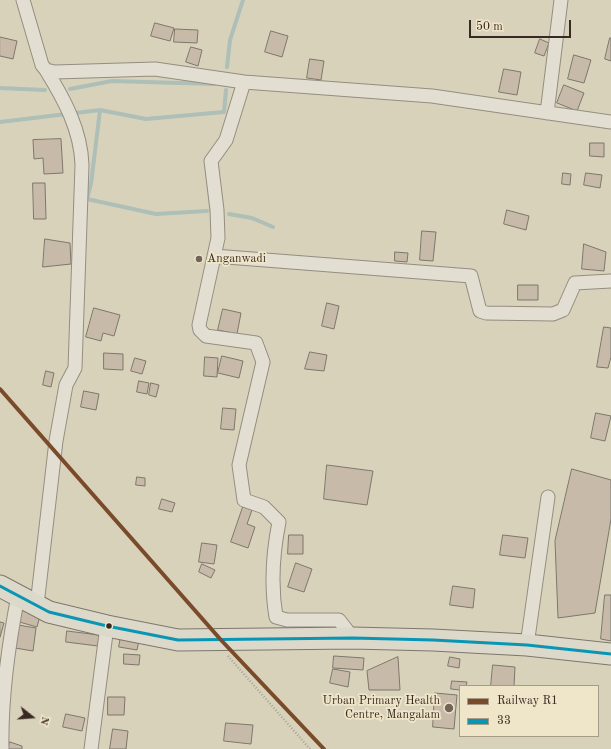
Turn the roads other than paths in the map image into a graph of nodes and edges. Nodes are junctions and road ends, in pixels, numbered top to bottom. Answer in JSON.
{"nodes":[{"id":1,"x":22,"y":0,"type":"edge"},
{"id":2,"x":561,"y":0,"type":"edge"},
{"id":3,"x":46,"y":70,"type":"junction"},
{"id":4,"x":244,"y":82,"type":"junction"},
{"id":5,"x":547,"y":113,"type":"junction"},
{"id":6,"x":611,"y":122,"type":"edge"},
{"id":7,"x":214,"y":256,"type":"junction"},
{"id":8,"x":611,"y":281,"type":"edge"},
{"id":9,"x":548,"y":498,"type":"dead end"},
{"id":10,"x":9,"y":591,"type":"edge"},
{"id":11,"x":37,"y":605,"type":"junction"},
{"id":12,"x":107,"y":626,"type":"junction"},
{"id":13,"x":353,"y":638,"type":"junction"},
{"id":14,"x":527,"y":646,"type":"junction"},
{"id":15,"x":611,"y":654,"type":"edge"},
{"id":16,"x":2,"y":749,"type":"edge"},
{"id":17,"x":91,"y":749,"type":"edge"}],
"edges":[{"from":1,"to":3,"type":"street"},
{"from":2,"to":5,"type":"street"},
{"from":3,"to":4,"type":"street"},
{"from":3,"to":11,"type":"street"},
{"from":4,"to":5,"type":"street"},
{"from":4,"to":7,"type":"street"},
{"from":5,"to":6,"type":"street"},
{"from":7,"to":8,"type":"street"},
{"from":7,"to":13,"type":"street"},
{"from":9,"to":14,"type":"street"},
{"from":10,"to":11,"type":"main road"},
{"from":10,"to":16,"type":"street"},
{"from":11,"to":12,"type":"main road"},
{"from":12,"to":13,"type":"main road"},
{"from":12,"to":17,"type":"street"},
{"from":13,"to":14,"type":"main road"},
{"from":14,"to":15,"type":"main road"}]}
